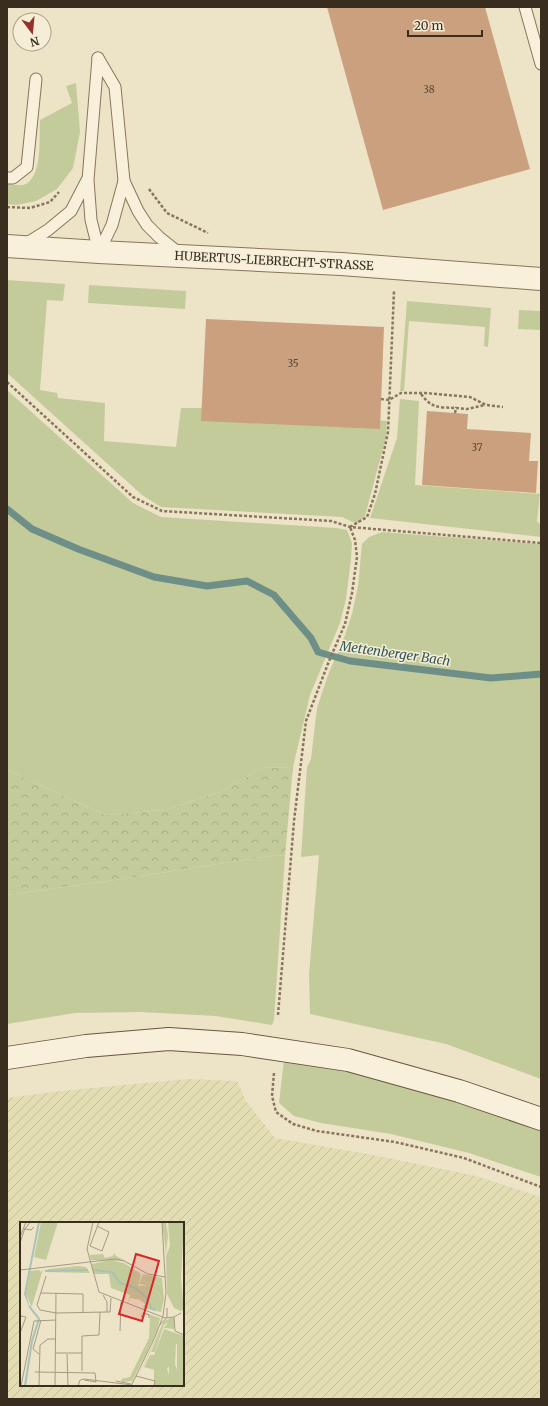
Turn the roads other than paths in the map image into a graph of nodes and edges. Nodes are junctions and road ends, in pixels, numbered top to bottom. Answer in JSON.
{"nodes":[{"id":1,"x":525,"y":7,"type":"edge"},
{"id":2,"x":541,"y":64,"type":"edge"},
{"id":3,"x":36,"y":79,"type":"dead end"},
{"id":4,"x":7,"y":178,"type":"edge"},
{"id":5,"x":88,"y":180,"type":"junction"},
{"id":6,"x":124,"y":181,"type":"junction"},
{"id":7,"x":14,"y":246,"type":"edge"},
{"id":8,"x":99,"y":252,"type":"junction"},
{"id":9,"x":183,"y":256,"type":"junction"},
{"id":10,"x":541,"y":279,"type":"edge"},
{"id":11,"x":7,"y":1058,"type":"edge"},
{"id":12,"x":541,"y":1119,"type":"edge"}],
"edges":[{"from":1,"to":2,"type":"lane"},
{"from":3,"to":4,"type":"lane"},
{"from":5,"to":6,"type":"lane"},
{"from":5,"to":7,"type":"lane"},
{"from":5,"to":8,"type":"lane"},
{"from":6,"to":8,"type":"lane"},
{"from":6,"to":9,"type":"lane"},
{"from":7,"to":8,"type":"main road","name":"HUBERTUS-LIEBRECHT-STRASSE"},
{"from":8,"to":9,"type":"main road","name":"HUBERTUS-LIEBRECHT-STRASSE"},
{"from":9,"to":10,"type":"main road","name":"HUBERTUS-LIEBRECHT-STRASSE"},
{"from":11,"to":12,"type":"main road"}]}
